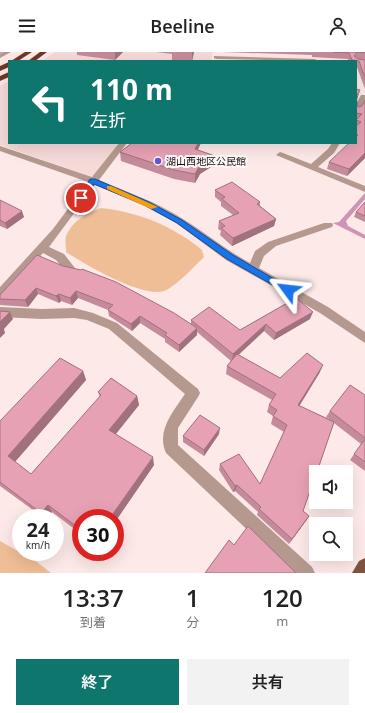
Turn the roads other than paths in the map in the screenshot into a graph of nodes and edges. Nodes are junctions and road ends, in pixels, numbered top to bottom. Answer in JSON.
{"nodes":[{"id":1,"x":8,"y":52,"type":"edge"},
{"id":2,"x":29,"y":52,"type":"edge"},
{"id":3,"x":44,"y":52,"type":"edge"},
{"id":4,"x":0,"y":56,"type":"edge"},
{"id":5,"x":216,"y":56,"type":"edge"},
{"id":6,"x":16,"y":60,"type":"edge"},
{"id":7,"x":32,"y":60,"type":"edge"},
{"id":8,"x":295,"y":60,"type":"edge"},
{"id":9,"x":365,"y":97,"type":"edge"},
{"id":10,"x":357,"y":109,"type":"edge"},
{"id":11,"x":122,"y":144,"type":"edge"},
{"id":12,"x":335,"y":144,"type":"edge"},
{"id":13,"x":0,"y":148,"type":"edge"},
{"id":14,"x":280,"y":154,"type":"dead end"},
{"id":15,"x":312,"y":168,"type":"junction"},
{"id":16,"x":93,"y":181,"type":"junction"},
{"id":17,"x":365,"y":189,"type":"edge"},
{"id":18,"x":328,"y":225,"type":"dead end"},
{"id":19,"x":42,"y":248,"type":"junction"},
{"id":20,"x":69,"y":268,"type":"edge"},
{"id":21,"x":253,"y":270,"type":"junction"},
{"id":22,"x":0,"y":295,"type":"edge"},
{"id":23,"x":0,"y":312,"type":"edge"},
{"id":24,"x":365,"y":338,"type":"edge"},
{"id":25,"x":365,"y":567,"type":"edge"},
{"id":26,"x":306,"y":573,"type":"edge"},
{"id":27,"x":361,"y":573,"type":"edge"}],
"edges":[{"from":1,"to":4,"type":"street"},
{"from":2,"to":6,"type":"highway"},
{"from":3,"to":7,"type":"highway"},
{"from":5,"to":8,"type":"street"},
{"from":9,"to":10,"type":"street"},
{"from":11,"to":16,"type":"street"},
{"from":12,"to":15,"type":"street"},
{"from":13,"to":16,"type":"street"},
{"from":14,"to":15,"type":"street"},
{"from":15,"to":17,"type":"street"},
{"from":16,"to":19,"type":"street"},
{"from":16,"to":21,"type":"street"},
{"from":18,"to":21,"type":"street"},
{"from":19,"to":20,"type":"street"},
{"from":19,"to":22,"type":"street"},
{"from":21,"to":24,"type":"street"},
{"from":23,"to":26,"type":"street"},
{"from":25,"to":27,"type":"main road"}]}
